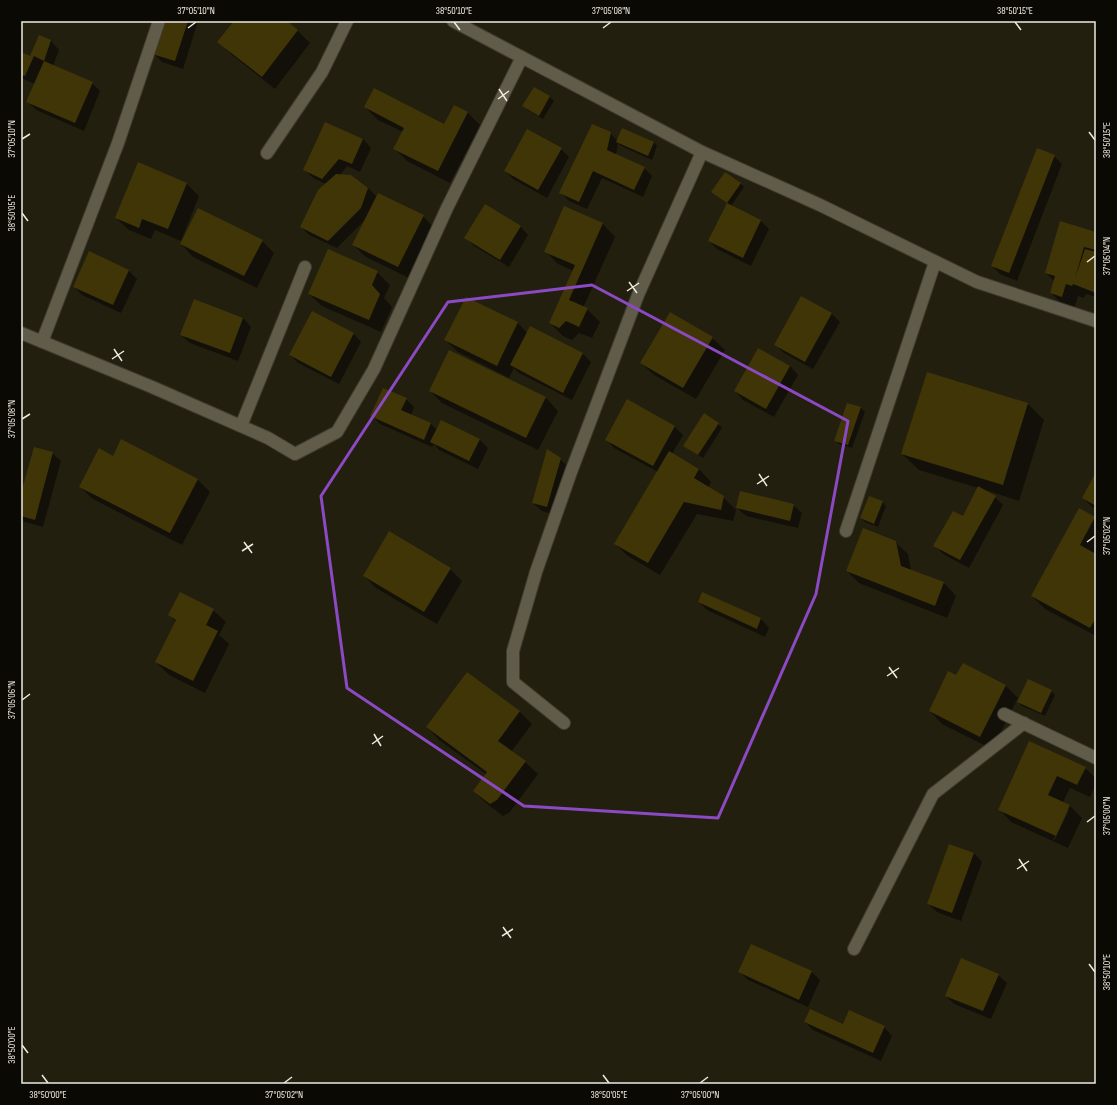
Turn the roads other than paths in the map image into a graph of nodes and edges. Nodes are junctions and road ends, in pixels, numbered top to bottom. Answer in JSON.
{"nodes":[{"id":1,"x":159,"y":21,"type":"edge"},
{"id":2,"x":347,"y":21,"type":"edge"},
{"id":3,"x":453,"y":21,"type":"edge"},
{"id":4,"x":522,"y":57,"type":"junction"},
{"id":5,"x":702,"y":152,"type":"junction"},
{"id":6,"x":267,"y":153,"type":"dead end"},
{"id":7,"x":935,"y":262,"type":"junction"},
{"id":8,"x":305,"y":267,"type":"dead end"},
{"id":9,"x":1096,"y":321,"type":"edge"},
{"id":10,"x":21,"y":333,"type":"edge"},
{"id":11,"x":42,"y":342,"type":"junction"},
{"id":12,"x":242,"y":426,"type":"junction"},
{"id":13,"x":846,"y":531,"type":"dead end"},
{"id":14,"x":1004,"y":714,"type":"dead end"},
{"id":15,"x":564,"y":723,"type":"dead end"},
{"id":16,"x":1024,"y":723,"type":"junction"},
{"id":17,"x":1096,"y":758,"type":"edge"},
{"id":18,"x":854,"y":949,"type":"dead end"}],
"edges":[{"from":1,"to":11,"type":"street"},
{"from":2,"to":6,"type":"street"},
{"from":3,"to":4,"type":"street"},
{"from":4,"to":5,"type":"street"},
{"from":4,"to":12,"type":"street"},
{"from":5,"to":7,"type":"street"},
{"from":5,"to":15,"type":"street"},
{"from":7,"to":9,"type":"street"},
{"from":7,"to":13,"type":"street"},
{"from":8,"to":12,"type":"street"},
{"from":10,"to":11,"type":"street"},
{"from":11,"to":12,"type":"street"},
{"from":14,"to":16,"type":"street"},
{"from":16,"to":17,"type":"street"},
{"from":16,"to":18,"type":"street"}]}
